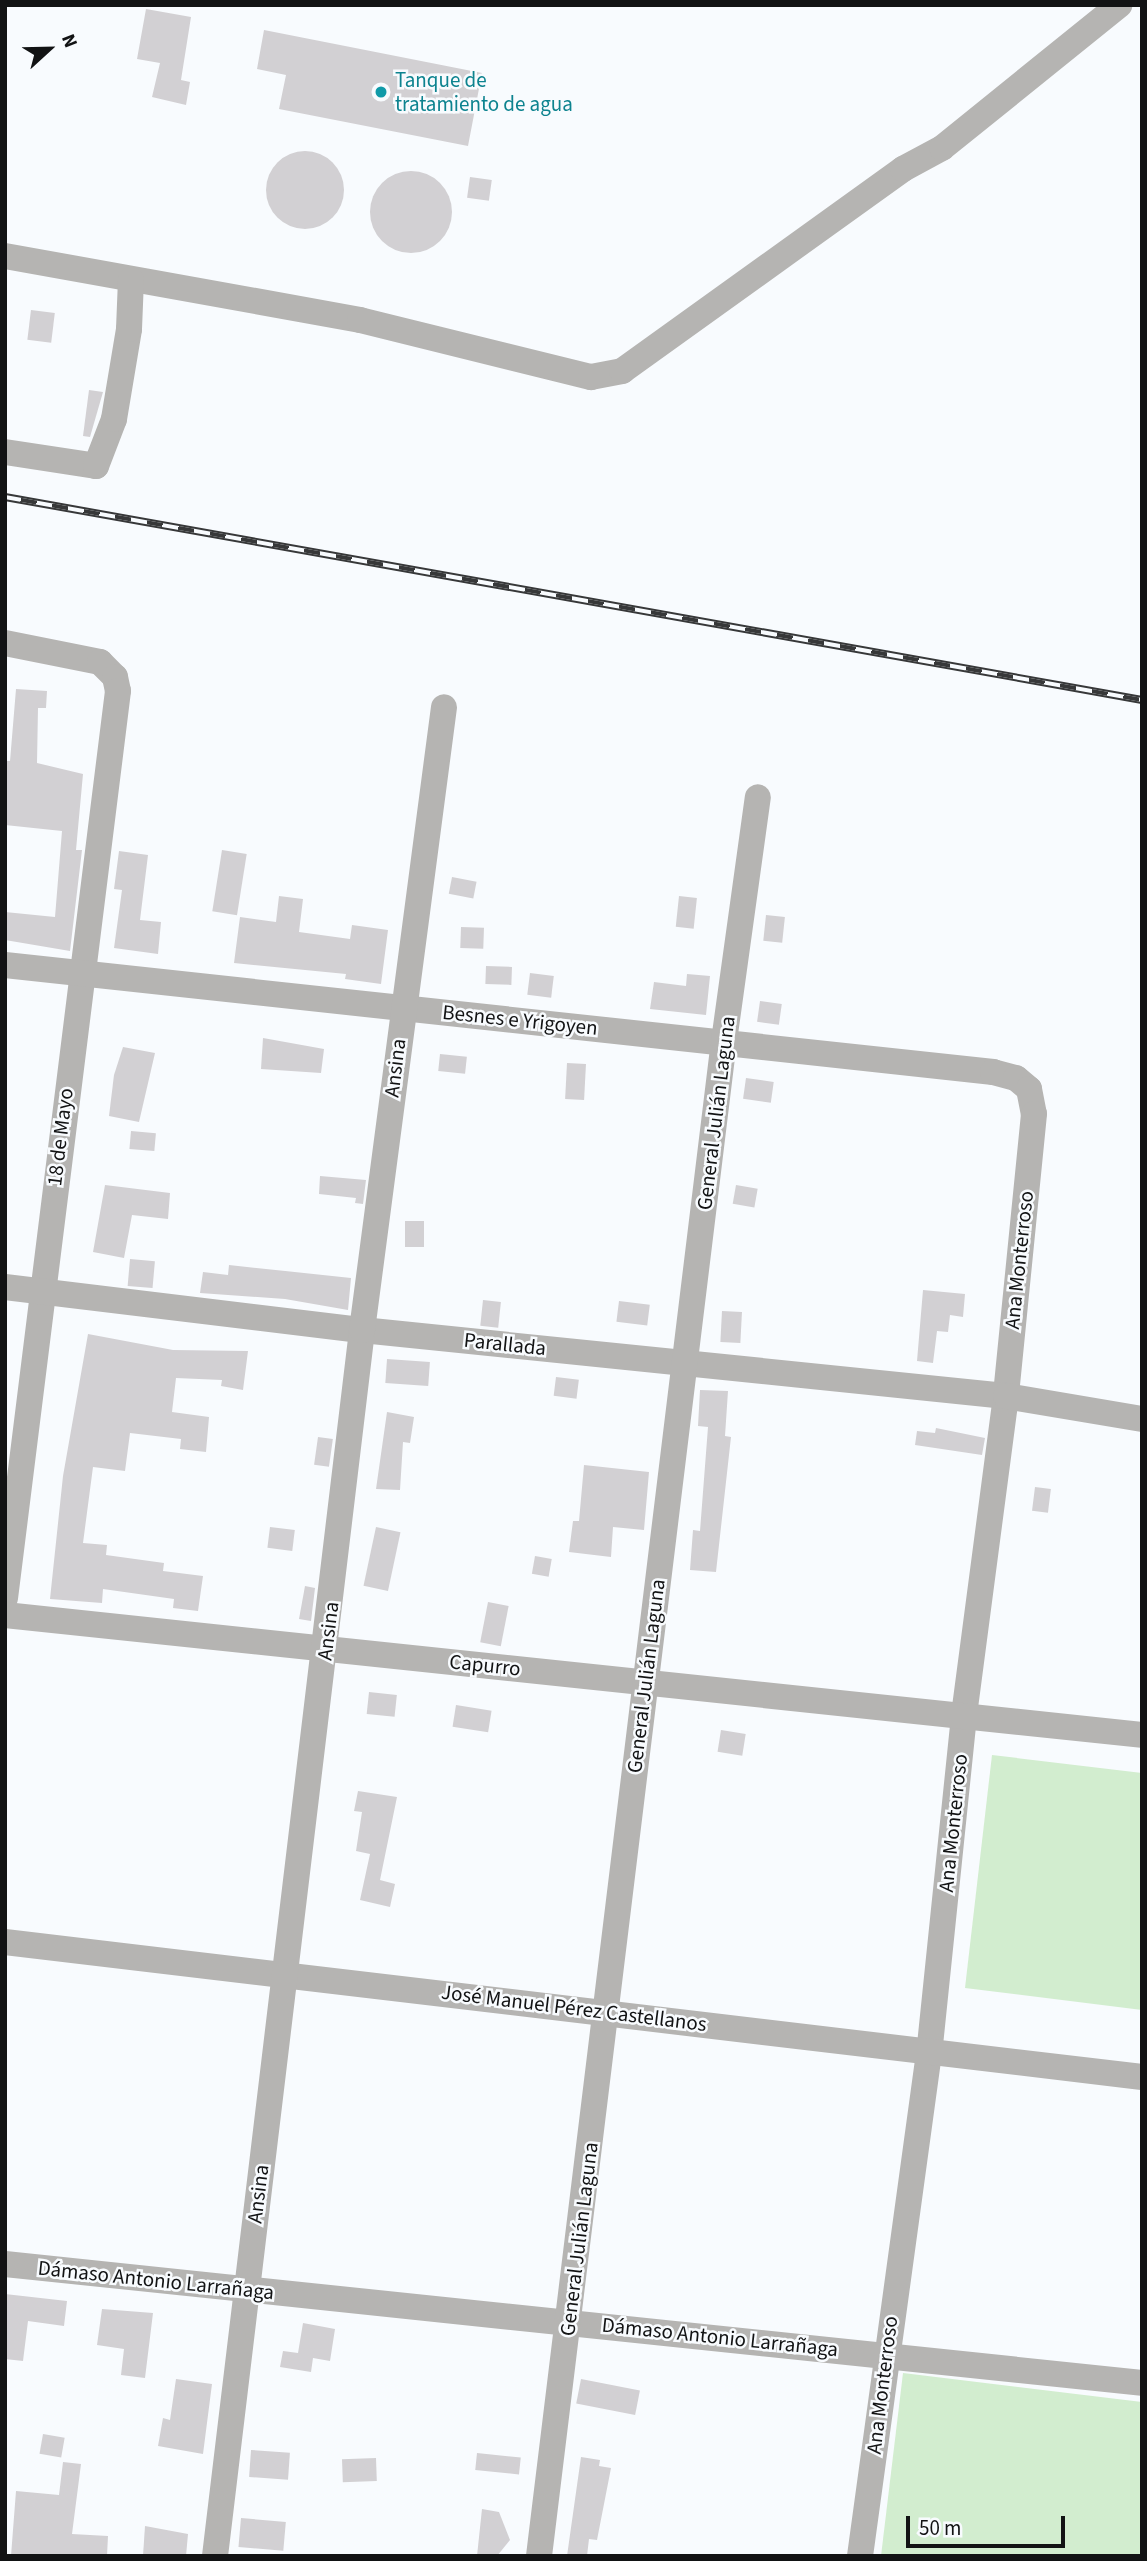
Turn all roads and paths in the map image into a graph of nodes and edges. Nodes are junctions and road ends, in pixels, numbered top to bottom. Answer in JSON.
{"nodes":[{"id":1,"x":1119,"y":5,"type":"edge"},
{"id":2,"x":5,"y":256,"type":"edge"},
{"id":3,"x":131,"y":279,"type":"junction"},
{"id":4,"x":5,"y":452,"type":"edge"},
{"id":5,"x":5,"y":643,"type":"edge"},
{"id":6,"x":444,"y":707,"type":"dead end"},
{"id":7,"x":758,"y":797,"type":"dead end"},
{"id":8,"x":5,"y":965,"type":"edge"},
{"id":9,"x":80,"y":973,"type":"junction"},
{"id":10,"x":403,"y":1007,"type":"junction"},
{"id":11,"x":724,"y":1041,"type":"junction"},
{"id":12,"x":1029,"y":1089,"type":"joint"},
{"id":13,"x":5,"y":1287,"type":"edge"},
{"id":14,"x":42,"y":1290,"type":"junction"},
{"id":15,"x":362,"y":1330,"type":"junction"},
{"id":16,"x":685,"y":1362,"type":"junction"},
{"id":17,"x":1006,"y":1396,"type":"junction"},
{"id":18,"x":1142,"y":1419,"type":"edge"},
{"id":19,"x":5,"y":1598,"type":"edge"},
{"id":20,"x":5,"y":1615,"type":"edge"},
{"id":21,"x":326,"y":1648,"type":"junction"},
{"id":22,"x":645,"y":1683,"type":"junction"},
{"id":23,"x":964,"y":1716,"type":"junction"},
{"id":24,"x":1142,"y":1735,"type":"edge"},
{"id":25,"x":5,"y":1942,"type":"edge"},
{"id":26,"x":286,"y":1974,"type":"junction"},
{"id":27,"x":606,"y":2011,"type":"junction"},
{"id":28,"x":929,"y":2053,"type":"junction"},
{"id":29,"x":1142,"y":2077,"type":"edge"},
{"id":30,"x":5,"y":2264,"type":"edge"},
{"id":31,"x":245,"y":2290,"type":"junction"},
{"id":32,"x":569,"y":2323,"type":"junction"},
{"id":33,"x":886,"y":2353,"type":"junction"},
{"id":34,"x":1142,"y":2383,"type":"edge"},
{"id":35,"x":215,"y":2556,"type":"edge"},
{"id":36,"x":539,"y":2556,"type":"edge"},
{"id":37,"x":860,"y":2556,"type":"edge"}],
"edges":[{"from":1,"to":3,"type":"street"},
{"from":2,"to":3,"type":"street"},
{"from":3,"to":4,"type":"street"},
{"from":5,"to":9,"type":"street","name":"18 de Mayo"},
{"from":6,"to":10,"type":"street","name":"Ansina"},
{"from":7,"to":11,"type":"street","name":"General Julián Laguna"},
{"from":8,"to":9,"type":"street","name":"Besnes e Yrigoyen"},
{"from":9,"to":10,"type":"street","name":"Besnes e Yrigoyen"},
{"from":9,"to":14,"type":"street","name":"18 de Mayo"},
{"from":10,"to":11,"type":"street","name":"Besnes e Yrigoyen"},
{"from":10,"to":15,"type":"street","name":"Ansina"},
{"from":11,"to":12,"type":"street","name":"Besnes e Yrigoyen"},
{"from":11,"to":16,"type":"street","name":"General Julián Laguna"},
{"from":12,"to":17,"type":"street","name":"Ana Monterroso"},
{"from":13,"to":14,"type":"street","name":"Parallada"},
{"from":14,"to":15,"type":"street","name":"Parallada"},
{"from":14,"to":19,"type":"street","name":"18 de Mayo"},
{"from":15,"to":16,"type":"street","name":"Parallada"},
{"from":15,"to":21,"type":"street","name":"Ansina"},
{"from":16,"to":17,"type":"street","name":"Parallada"},
{"from":16,"to":22,"type":"street","name":"General Julián Laguna"},
{"from":17,"to":18,"type":"street","name":"Parallada"},
{"from":17,"to":23,"type":"street","name":"Ana Monterroso"},
{"from":20,"to":21,"type":"street","name":"Capurro"},
{"from":21,"to":22,"type":"street","name":"Capurro"},
{"from":21,"to":26,"type":"street","name":"Ansina"},
{"from":22,"to":23,"type":"street","name":"Capurro"},
{"from":22,"to":27,"type":"street","name":"General Julián Laguna"},
{"from":23,"to":24,"type":"street","name":"Capurro"},
{"from":23,"to":28,"type":"street","name":"Ana Monterroso"},
{"from":25,"to":26,"type":"street","name":"José Manuel Pérez Castellanos"},
{"from":26,"to":27,"type":"street","name":"José Manuel Pérez Castellanos"},
{"from":26,"to":31,"type":"street","name":"Ansina"},
{"from":27,"to":28,"type":"street","name":"José Manuel Pérez Castellanos"},
{"from":27,"to":32,"type":"street","name":"General Julián Laguna"},
{"from":28,"to":29,"type":"street","name":"José Manuel Pérez Castellanos"},
{"from":28,"to":33,"type":"street","name":"Ana Monterroso"},
{"from":30,"to":31,"type":"street","name":"Dámaso Antonio Larrañaga"},
{"from":31,"to":32,"type":"street","name":"Dámaso Antonio Larrañaga"},
{"from":31,"to":35,"type":"street","name":"Ansina"},
{"from":32,"to":33,"type":"street","name":"Dámaso Antonio Larrañaga"},
{"from":32,"to":36,"type":"street","name":"General Julián Laguna"},
{"from":33,"to":34,"type":"street","name":"Dámaso Antonio Larrañaga"},
{"from":33,"to":37,"type":"street","name":"Ana Monterroso"}]}
